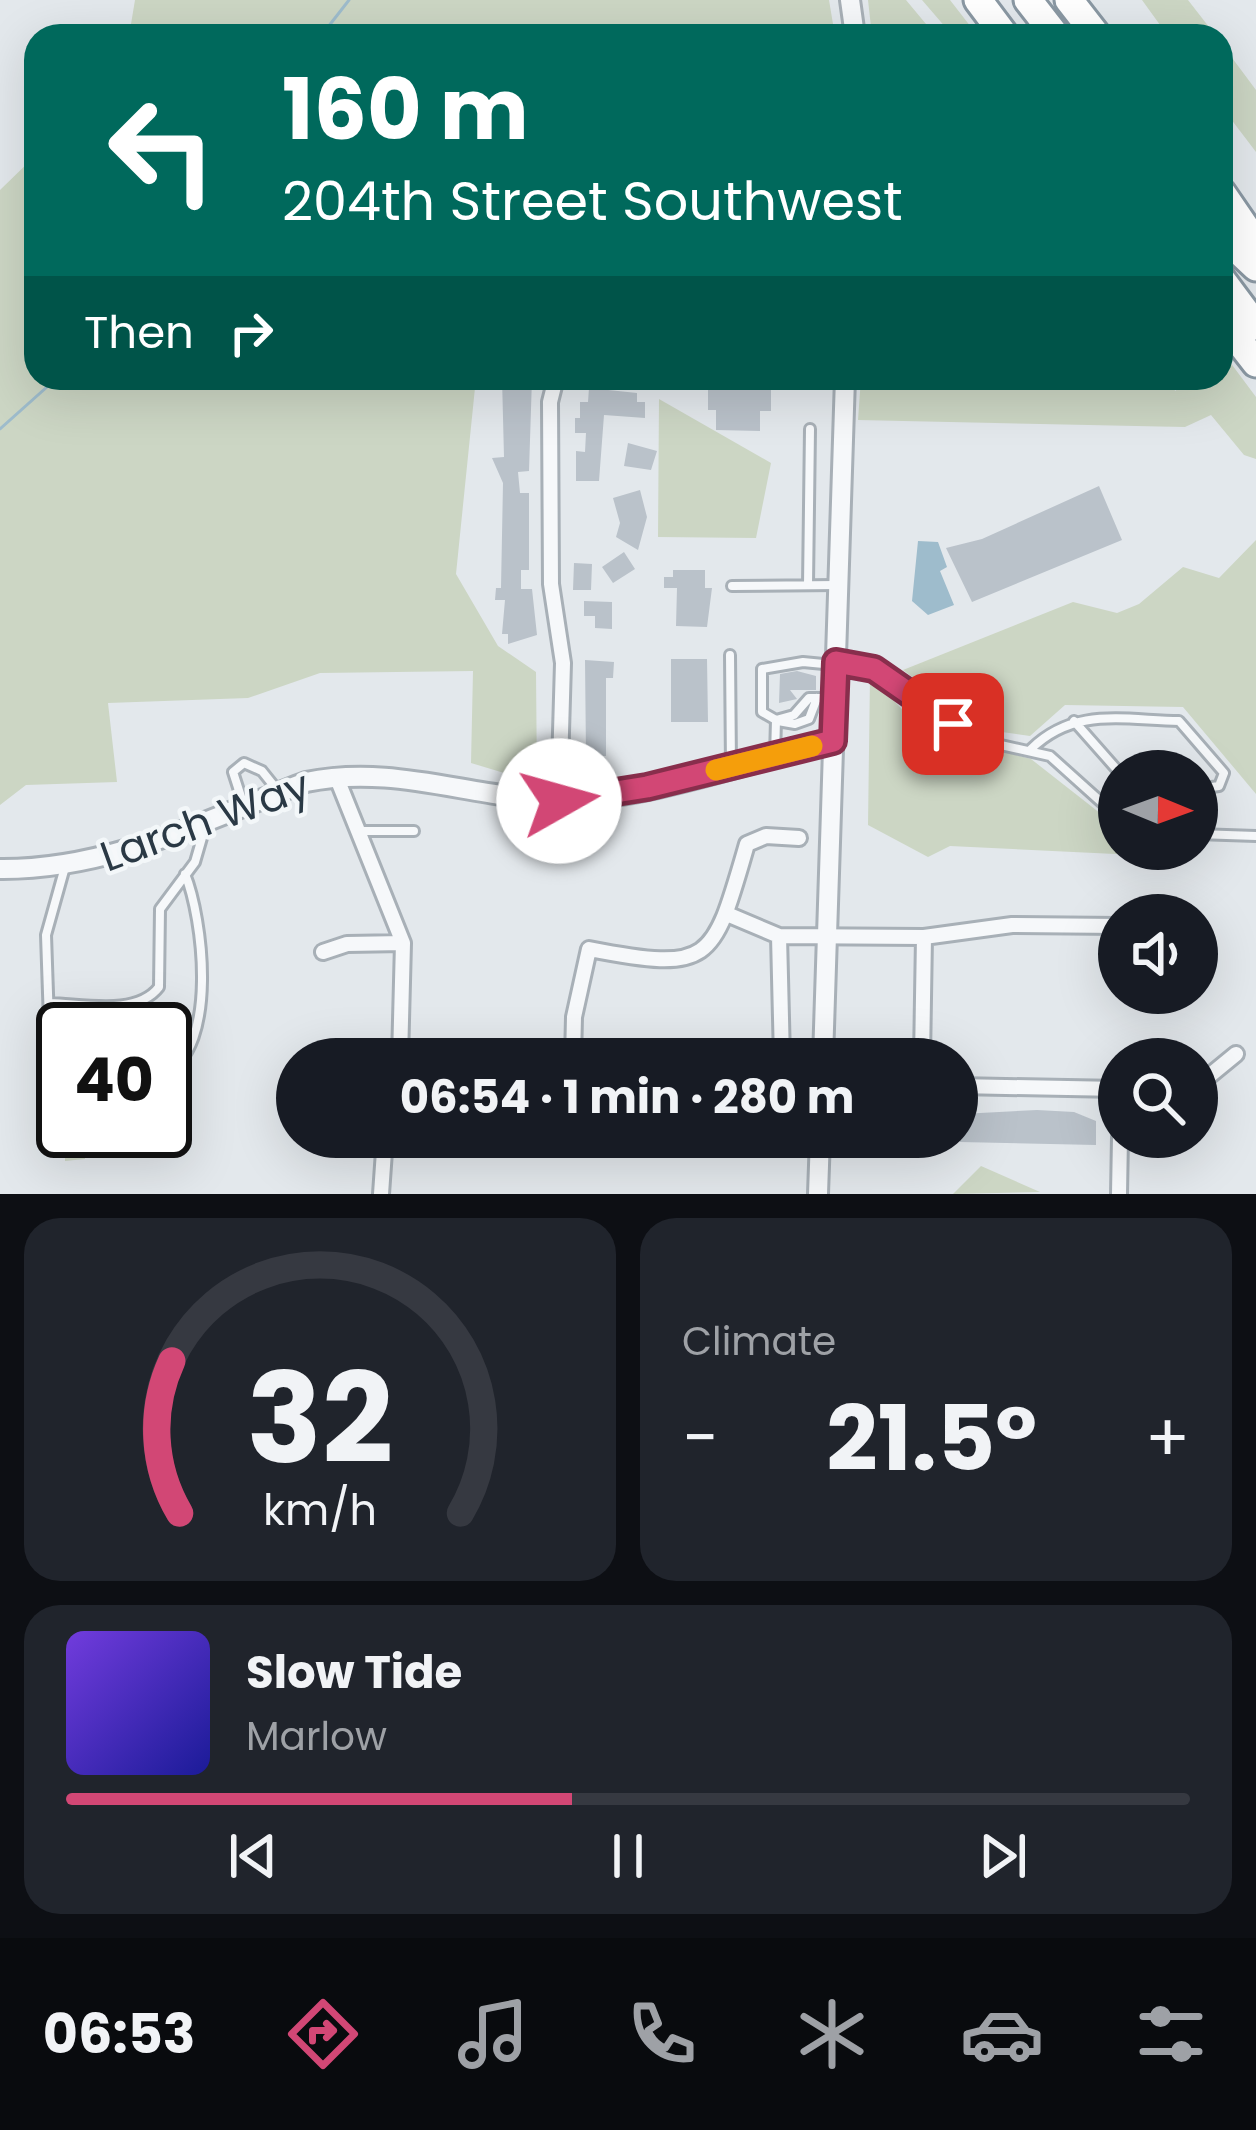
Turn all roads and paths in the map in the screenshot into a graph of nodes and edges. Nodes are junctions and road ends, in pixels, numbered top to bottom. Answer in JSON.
{"nodes":[{"id":1,"x":1028,"y":0,"type":"edge"},
{"id":2,"x":1069,"y":0,"type":"edge"},
{"id":3,"x":1047,"y":24,"type":"edge"},
{"id":4,"x":1088,"y":24,"type":"edge"},
{"id":5,"x":1233,"y":204,"type":"edge"},
{"id":6,"x":1233,"y":209,"type":"edge"},
{"id":7,"x":1256,"y":228,"type":"edge"},
{"id":8,"x":1256,"y":243,"type":"edge"},
{"id":9,"x":1233,"y":245,"type":"edge"},
{"id":10,"x":1256,"y":266,"type":"edge"},
{"id":11,"x":1233,"y":295,"type":"edge"},
{"id":12,"x":1256,"y":326,"type":"edge"},
{"id":13,"x":1233,"y":333,"type":"edge"},
{"id":14,"x":1256,"y":363,"type":"edge"},
{"id":15,"x":553,"y":390,"type":"edge"},
{"id":16,"x":845,"y":390,"type":"edge"},
{"id":17,"x":810,"y":429,"type":"dead end"},
{"id":18,"x":808,"y":585,"type":"junction"},
{"id":19,"x":838,"y":585,"type":"junction"},
{"id":20,"x":732,"y":586,"type":"dead end"},
{"id":21,"x":730,"y":655,"type":"dead end"},
{"id":22,"x":836,"y":662,"type":"junction"},
{"id":23,"x":820,"y":698,"type":"junction"},
{"id":24,"x":1073,"y":720,"type":"junction"},
{"id":25,"x":776,"y":721,"type":"junction"},
{"id":26,"x":833,"y":741,"type":"junction"},
{"id":27,"x":1031,"y":749,"type":"junction"},
{"id":28,"x":1100,"y":750,"type":"edge"},
{"id":29,"x":1205,"y":750,"type":"edge"},
{"id":30,"x":775,"y":756,"type":"junction"},
{"id":31,"x":731,"y":766,"type":"junction"},
{"id":32,"x":336,"y":776,"type":"junction"},
{"id":33,"x":279,"y":792,"type":"junction"},
{"id":34,"x":1098,"y":796,"type":"edge"},
{"id":35,"x":559,"y":801,"type":"junction"},
{"id":36,"x":243,"y":806,"type":"junction"},
{"id":37,"x":206,"y":820,"type":"junction"},
{"id":38,"x":358,"y":831,"type":"junction"},
{"id":39,"x":414,"y":831,"type":"dead end"},
{"id":40,"x":1218,"y":835,"type":"edge"},
{"id":41,"x":1256,"y":836,"type":"edge"},
{"id":42,"x":799,"y":838,"type":"dead end"},
{"id":43,"x":0,"y":868,"type":"edge"},
{"id":44,"x":65,"y":868,"type":"junction"},
{"id":45,"x":185,"y":874,"type":"junction"},
{"id":46,"x":727,"y":914,"type":"junction"},
{"id":47,"x":1098,"y":926,"type":"edge"},
{"id":48,"x":827,"y":933,"type":"junction"},
{"id":49,"x":779,"y":936,"type":"junction"},
{"id":50,"x":924,"y":937,"type":"junction"},
{"id":51,"x":403,"y":943,"type":"junction"},
{"id":52,"x":322,"y":952,"type":"dead end"},
{"id":53,"x":51,"y":1002,"type":"edge"},
{"id":54,"x":141,"y":1002,"type":"edge"},
{"id":55,"x":192,"y":1033,"type":"edge"},
{"id":56,"x":401,"y":1038,"type":"edge"},
{"id":57,"x":573,"y":1038,"type":"edge"},
{"id":58,"x":781,"y":1038,"type":"edge"},
{"id":59,"x":824,"y":1038,"type":"edge"},
{"id":60,"x":922,"y":1038,"type":"edge"},
{"id":61,"x":1236,"y":1054,"type":"dead end"},
{"id":62,"x":1218,"y":1069,"type":"edge"},
{"id":63,"x":978,"y":1086,"type":"edge"},
{"id":64,"x":1098,"y":1089,"type":"edge"},
{"id":65,"x":384,"y":1158,"type":"edge"},
{"id":66,"x":819,"y":1158,"type":"edge"},
{"id":67,"x":1120,"y":1158,"type":"edge"},
{"id":68,"x":381,"y":1194,"type":"edge"},
{"id":69,"x":818,"y":1194,"type":"edge"},
{"id":70,"x":1119,"y":1194,"type":"edge"}],
"edges":[{"from":1,"to":3,"type":"highway"},
{"from":2,"to":4,"type":"highway"},
{"from":5,"to":7,"type":"highway"},
{"from":6,"to":8,"type":"highway"},
{"from":9,"to":10,"type":"highway"},
{"from":11,"to":12,"type":"highway"},
{"from":13,"to":14,"type":"highway"},
{"from":15,"to":35,"type":"street"},
{"from":16,"to":19,"type":"street"},
{"from":17,"to":18,"type":"lane"},
{"from":18,"to":19,"type":"lane"},
{"from":18,"to":20,"type":"lane"},
{"from":19,"to":22,"type":"street"},
{"from":21,"to":31,"type":"lane"},
{"from":22,"to":23,"type":"street"},
{"from":22,"to":25,"type":"lane"},
{"from":22,"to":27,"type":"lane"},
{"from":23,"to":25,"type":"lane"},
{"from":23,"to":26,"type":"street"},
{"from":24,"to":27,"type":"lane"},
{"from":24,"to":28,"type":"lane"},
{"from":24,"to":29,"type":"lane"},
{"from":25,"to":30,"type":"lane"},
{"from":26,"to":30,"type":"street","name":"Larch Way"},
{"from":26,"to":48,"type":"street"},
{"from":27,"to":34,"type":"lane"},
{"from":30,"to":31,"type":"street","name":"Larch Way"},
{"from":31,"to":35,"type":"street","name":"Larch Way"},
{"from":32,"to":33,"type":"street","name":"Larch Way"},
{"from":32,"to":35,"type":"street","name":"Larch Way"},
{"from":32,"to":38,"type":"street"},
{"from":33,"to":36,"type":"street","name":"Larch Way"},
{"from":33,"to":36,"type":"lane"},
{"from":36,"to":37,"type":"street","name":"Larch Way"},
{"from":37,"to":44,"type":"street","name":"Larch Way"},
{"from":37,"to":45,"type":"lane"},
{"from":38,"to":39,"type":"lane"},
{"from":38,"to":51,"type":"street"},
{"from":40,"to":41,"type":"lane"},
{"from":42,"to":46,"type":"street"},
{"from":43,"to":44,"type":"street","name":"Larch Way"},
{"from":44,"to":53,"type":"lane"},
{"from":45,"to":54,"type":"lane"},
{"from":45,"to":55,"type":"lane"},
{"from":46,"to":49,"type":"street"},
{"from":46,"to":57,"type":"street"},
{"from":47,"to":50,"type":"street"},
{"from":48,"to":49,"type":"street"},
{"from":48,"to":50,"type":"street"},
{"from":48,"to":59,"type":"street"},
{"from":49,"to":58,"type":"street"},
{"from":50,"to":60,"type":"street"},
{"from":51,"to":52,"type":"street"},
{"from":51,"to":56,"type":"street"},
{"from":61,"to":62,"type":"street"},
{"from":63,"to":64,"type":"street"},
{"from":65,"to":68,"type":"street"},
{"from":66,"to":69,"type":"street"},
{"from":67,"to":70,"type":"street"}]}
